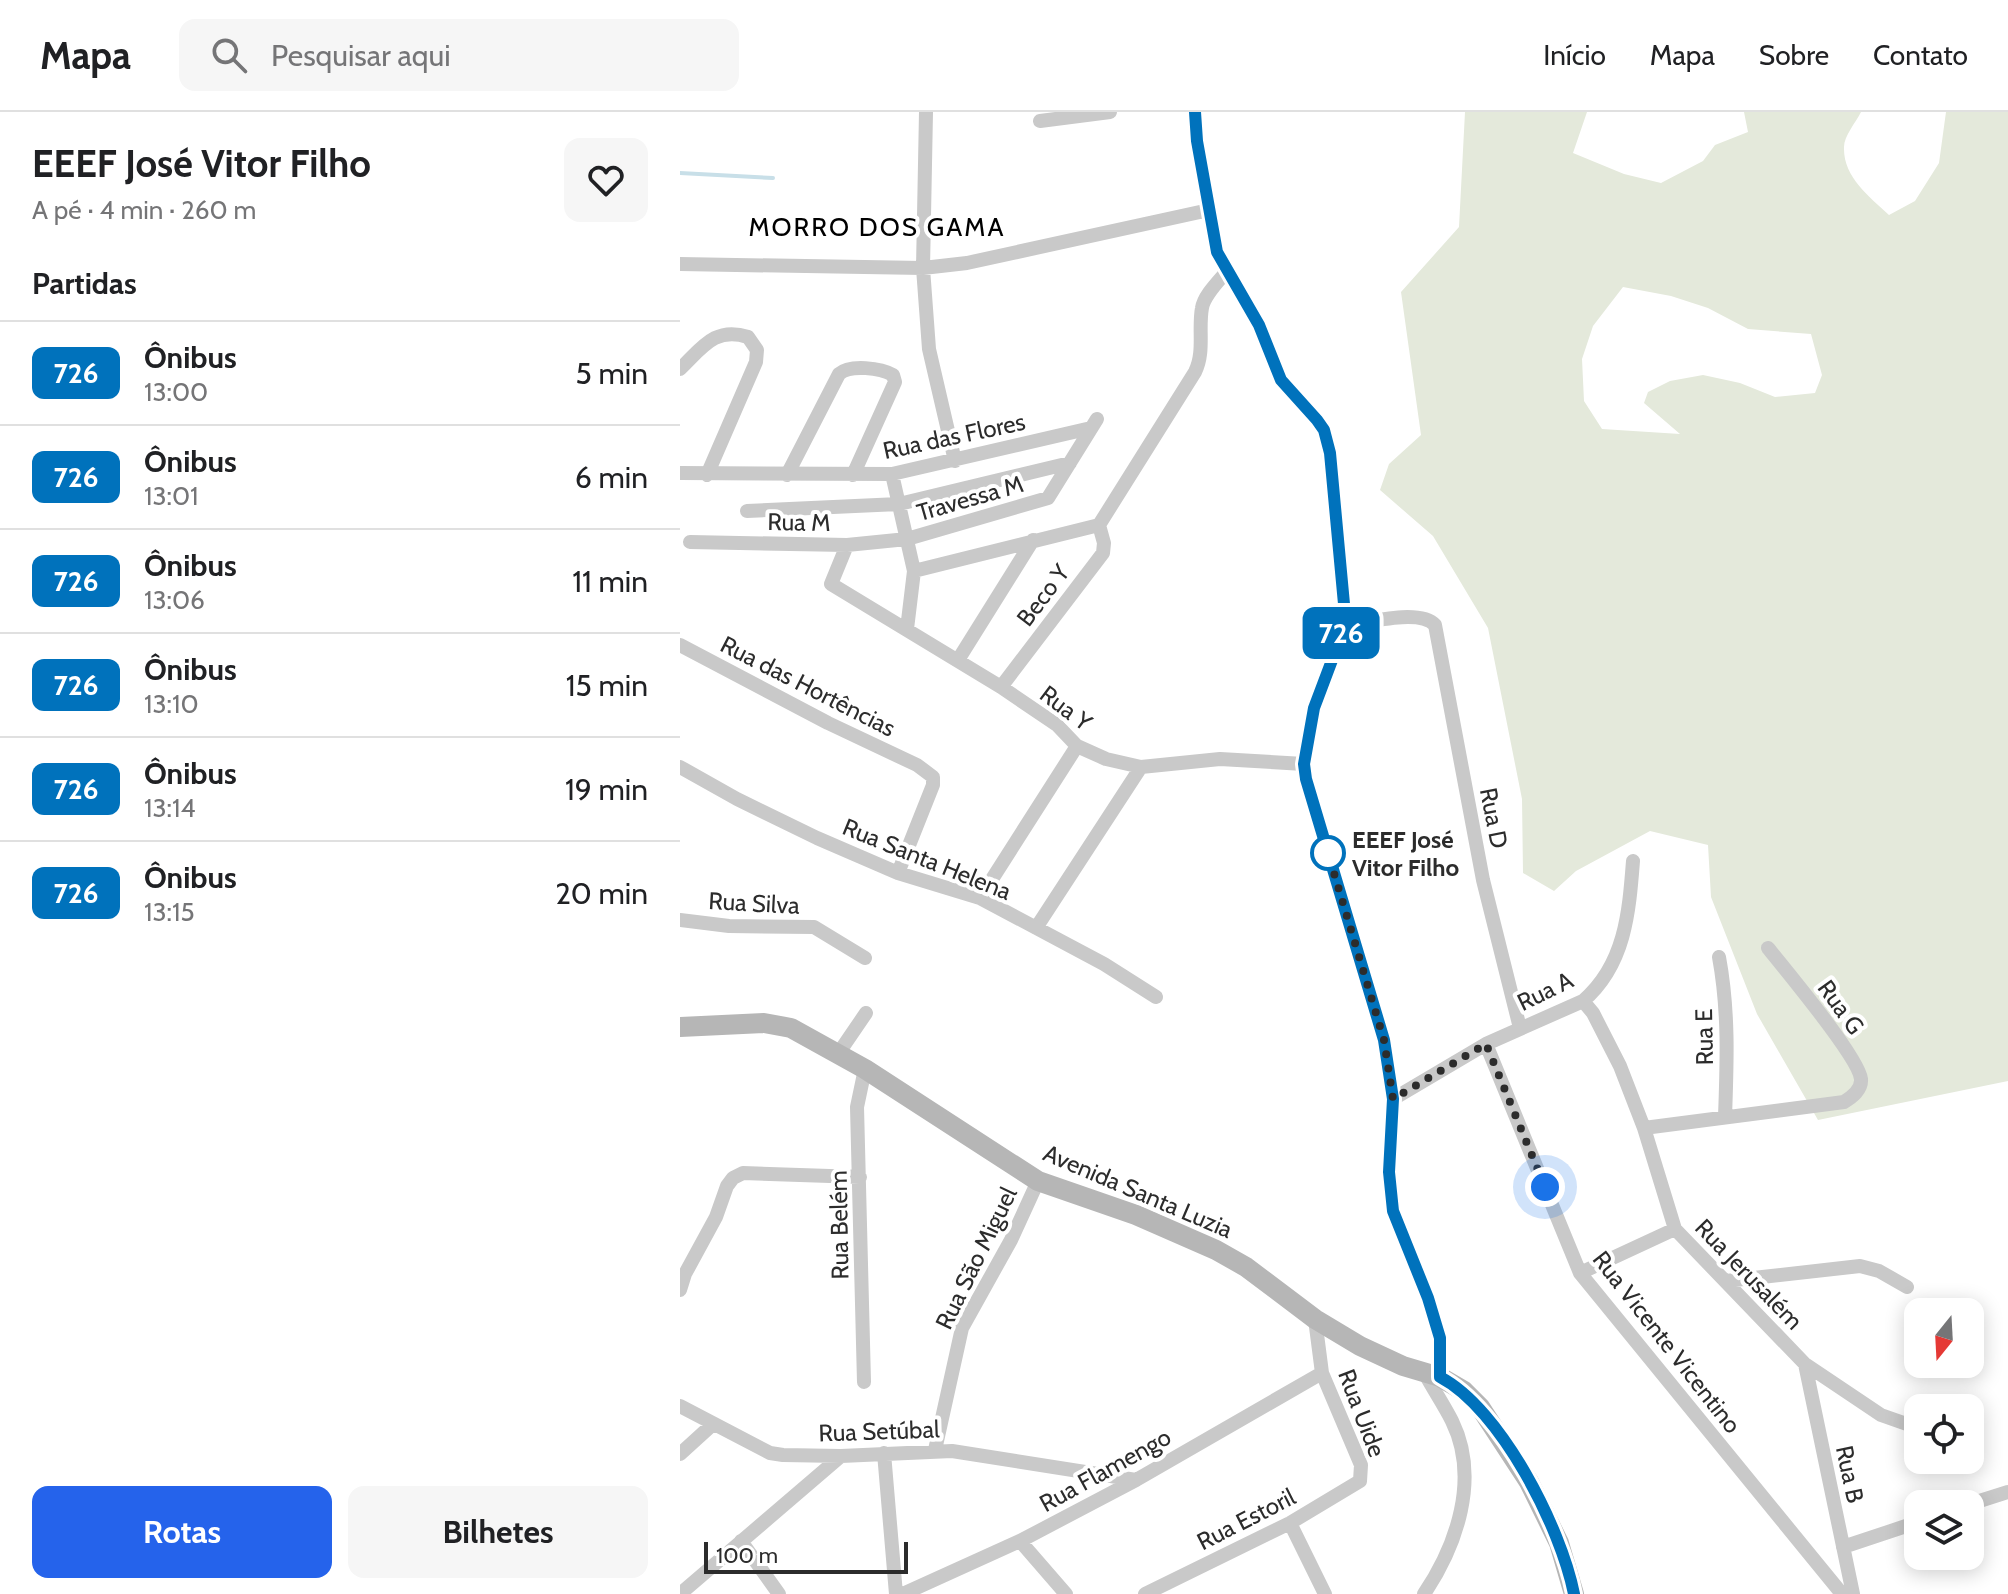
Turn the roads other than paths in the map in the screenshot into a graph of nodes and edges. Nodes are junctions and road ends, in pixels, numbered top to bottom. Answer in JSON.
{"nodes":[{"id":1,"x":926,"y":112,"type":"edge"},
{"id":2,"x":1110,"y":112,"type":"edge"},
{"id":3,"x":1195,"y":112,"type":"edge"},
{"id":4,"x":1040,"y":121,"type":"dead end"},
{"id":5,"x":1209,"y":210,"type":"junction"},
{"id":6,"x":680,"y":264,"type":"edge"},
{"id":7,"x":923,"y":268,"type":"junction"},
{"id":8,"x":1227,"y":271,"type":"junction"},
{"id":9,"x":680,"y":369,"type":"edge"},
{"id":10,"x":1094,"y":424,"type":"joint"},
{"id":11,"x":955,"y":461,"type":"junction"},
{"id":12,"x":1070,"y":463,"type":"junction"},
{"id":13,"x":680,"y":473,"type":"edge"},
{"id":14,"x":892,"y":474,"type":"junction"},
{"id":15,"x":707,"y":475,"type":"junction"},
{"id":16,"x":787,"y":475,"type":"junction"},
{"id":17,"x":853,"y":475,"type":"junction"},
{"id":18,"x":899,"y":504,"type":"junction"},
{"id":19,"x":747,"y":511,"type":"dead end"},
{"id":20,"x":1099,"y":525,"type":"junction"},
{"id":21,"x":907,"y":539,"type":"junction"},
{"id":22,"x":1033,"y":540,"type":"junction"},
{"id":23,"x":690,"y":542,"type":"dead end"},
{"id":24,"x":847,"y":545,"type":"junction"},
{"id":25,"x":914,"y":571,"type":"junction"},
{"id":26,"x":1343,"y":626,"type":"junction"},
{"id":27,"x":907,"y":629,"type":"junction"},
{"id":28,"x":680,"y":645,"type":"edge"},
{"id":29,"x":958,"y":660,"type":"junction"},
{"id":30,"x":1001,"y":687,"type":"junction"},
{"id":31,"x":1077,"y":746,"type":"junction"},
{"id":32,"x":1304,"y":764,"type":"junction"},
{"id":33,"x":680,"y":767,"type":"edge"},
{"id":34,"x":1141,"y":767,"type":"junction"},
{"id":35,"x":1633,"y":861,"type":"dead end"},
{"id":36,"x":898,"y":873,"type":"junction"},
{"id":37,"x":980,"y":898,"type":"junction"},
{"id":38,"x":681,"y":922,"type":"edge"},
{"id":39,"x":1036,"y":928,"type":"junction"},
{"id":40,"x":1768,"y":948,"type":"dead end"},
{"id":41,"x":1719,"y":957,"type":"dead end"},
{"id":42,"x":865,"y":958,"type":"dead end"},
{"id":43,"x":1156,"y":997,"type":"dead end"},
{"id":44,"x":1583,"y":1001,"type":"junction"},
{"id":45,"x":866,"y":1013,"type":"dead end"},
{"id":46,"x":680,"y":1027,"type":"edge"},
{"id":47,"x":1520,"y":1028,"type":"junction"},
{"id":48,"x":1486,"y":1044,"type":"junction"},
{"id":49,"x":838,"y":1054,"type":"junction"},
{"id":50,"x":865,"y":1069,"type":"junction"},
{"id":51,"x":1393,"y":1099,"type":"junction"},
{"id":52,"x":1725,"y":1117,"type":"junction"},
{"id":53,"x":1644,"y":1128,"type":"junction"},
{"id":54,"x":860,"y":1177,"type":"junction"},
{"id":55,"x":1038,"y":1181,"type":"junction"},
{"id":56,"x":1675,"y":1229,"type":"junction"},
{"id":57,"x":1580,"y":1273,"type":"junction"},
{"id":58,"x":1726,"y":1281,"type":"junction"},
{"id":59,"x":1907,"y":1287,"type":"dead end"},
{"id":60,"x":680,"y":1290,"type":"edge"},
{"id":61,"x":1315,"y":1319,"type":"junction"},
{"id":62,"x":1805,"y":1364,"type":"junction"},
{"id":63,"x":1322,"y":1373,"type":"junction"},
{"id":64,"x":1432,"y":1375,"type":"junction"},
{"id":65,"x":864,"y":1382,"type":"dead end"},
{"id":66,"x":680,"y":1406,"type":"edge"},
{"id":67,"x":1904,"y":1423,"type":"edge"},
{"id":68,"x":713,"y":1424,"type":"junction"},
{"id":69,"x":935,"y":1450,"type":"junction"},
{"id":70,"x":884,"y":1453,"type":"junction"},
{"id":71,"x":680,"y":1454,"type":"edge"},
{"id":72,"x":841,"y":1456,"type":"junction"},
{"id":73,"x":1362,"y":1476,"type":"joint"},
{"id":74,"x":1136,"y":1480,"type":"junction"},
{"id":75,"x":2008,"y":1492,"type":"edge"},
{"id":76,"x":1984,"y":1500,"type":"edge"},
{"id":77,"x":1290,"y":1523,"type":"junction"},
{"id":78,"x":1904,"y":1527,"type":"edge"},
{"id":79,"x":741,"y":1541,"type":"junction"},
{"id":80,"x":1020,"y":1541,"type":"junction"},
{"id":81,"x":1843,"y":1547,"type":"junction"},
{"id":82,"x":905,"y":1593,"type":"edge"},
{"id":83,"x":680,"y":1594,"type":"edge"},
{"id":84,"x":779,"y":1594,"type":"edge"},
{"id":85,"x":1066,"y":1594,"type":"edge"},
{"id":86,"x":1145,"y":1594,"type":"edge"},
{"id":87,"x":1325,"y":1594,"type":"edge"},
{"id":88,"x":1424,"y":1594,"type":"edge"},
{"id":89,"x":1574,"y":1594,"type":"edge"},
{"id":90,"x":1842,"y":1594,"type":"edge"},
{"id":91,"x":1853,"y":1594,"type":"edge"}],
"edges":[{"from":1,"to":7,"type":"street"},
{"from":2,"to":4,"type":"street"},
{"from":3,"to":5,"type":"street"},
{"from":5,"to":7,"type":"street"},
{"from":5,"to":8,"type":"street"},
{"from":6,"to":7,"type":"street"},
{"from":7,"to":11,"type":"street"},
{"from":8,"to":20,"type":"street"},
{"from":8,"to":26,"type":"street"},
{"from":9,"to":15,"type":"street"},
{"from":10,"to":11,"type":"street","name":"Rua das Flores"},
{"from":10,"to":12,"type":"street","name":"Travessa M"},
{"from":11,"to":14,"type":"street","name":"Rua das Flores"},
{"from":12,"to":18,"type":"street","name":"Travessa M"},
{"from":12,"to":21,"type":"street","name":"Travessa M"},
{"from":13,"to":15,"type":"street","name":"Rua das Flores"},
{"from":14,"to":17,"type":"street","name":"Rua das Flores"},
{"from":14,"to":18,"type":"street"},
{"from":15,"to":16,"type":"street","name":"Rua das Flores"},
{"from":16,"to":17,"type":"street","name":"Rua das Flores"},
{"from":16,"to":17,"type":"street"},
{"from":18,"to":19,"type":"street","name":"Travessa M"},
{"from":18,"to":21,"type":"street"},
{"from":20,"to":22,"type":"street"},
{"from":20,"to":30,"type":"street","name":"Beco Y"},
{"from":21,"to":24,"type":"street","name":"Rua M"},
{"from":21,"to":25,"type":"street"},
{"from":22,"to":25,"type":"street"},
{"from":22,"to":29,"type":"street"},
{"from":23,"to":24,"type":"street","name":"Rua M"},
{"from":24,"to":27,"type":"street","name":"Rua Y"},
{"from":25,"to":27,"type":"street"},
{"from":26,"to":32,"type":"street"},
{"from":26,"to":47,"type":"street","name":"Rua D"},
{"from":27,"to":29,"type":"street","name":"Rua Y"},
{"from":28,"to":36,"type":"street","name":"Rua das Hortências"},
{"from":29,"to":30,"type":"street","name":"Rua Y"},
{"from":30,"to":31,"type":"street","name":"Rua Y"},
{"from":31,"to":34,"type":"street","name":"Rua Y"},
{"from":31,"to":37,"type":"street"},
{"from":32,"to":34,"type":"street","name":"Rua Y"},
{"from":32,"to":51,"type":"street"},
{"from":33,"to":36,"type":"street","name":"Rua Santa Helena"},
{"from":34,"to":39,"type":"street"},
{"from":35,"to":44,"type":"street","name":"Rua A"},
{"from":36,"to":37,"type":"street","name":"Rua Santa Helena"},
{"from":37,"to":39,"type":"street","name":"Rua Santa Helena"},
{"from":38,"to":42,"type":"street","name":"Rua Silva"},
{"from":39,"to":43,"type":"street","name":"Rua Santa Helena"},
{"from":40,"to":52,"type":"street","name":"Rua G"},
{"from":41,"to":52,"type":"street","name":"Rua E"},
{"from":44,"to":47,"type":"street","name":"Rua A"},
{"from":44,"to":53,"type":"street","name":"Rua Jerusalém"},
{"from":45,"to":49,"type":"street"},
{"from":46,"to":49,"type":"street","name":"Avenida Santa Luzia"},
{"from":47,"to":48,"type":"street","name":"Rua A"},
{"from":48,"to":51,"type":"street","name":"Rua A"},
{"from":48,"to":57,"type":"street","name":"Rua Vicente Vicentino"},
{"from":49,"to":50,"type":"street","name":"Avenida Santa Luzia"},
{"from":50,"to":54,"type":"street","name":"Rua Belém"},
{"from":50,"to":55,"type":"street","name":"Avenida Santa Luzia"},
{"from":51,"to":64,"type":"street"},
{"from":52,"to":53,"type":"street"},
{"from":53,"to":56,"type":"street","name":"Rua Jerusalém"},
{"from":54,"to":60,"type":"street"},
{"from":54,"to":65,"type":"street","name":"Rua Belém"},
{"from":55,"to":61,"type":"street","name":"Avenida Santa Luzia"},
{"from":55,"to":69,"type":"street","name":"Rua São Miguel"},
{"from":56,"to":57,"type":"street"},
{"from":56,"to":58,"type":"street","name":"Rua Jerusalém"},
{"from":57,"to":90,"type":"street","name":"Rua Vicente Vicentino"},
{"from":58,"to":59,"type":"street"},
{"from":58,"to":62,"type":"street","name":"Rua Jerusalém"},
{"from":61,"to":63,"type":"street","name":"Rua Uide"},
{"from":61,"to":64,"type":"street","name":"Avenida Santa Luzia"},
{"from":62,"to":67,"type":"street","name":"Rua Jerusalém"},
{"from":62,"to":81,"type":"street","name":"Rua B"},
{"from":63,"to":73,"type":"street","name":"Rua Uide"},
{"from":63,"to":74,"type":"street","name":"Rua Flamengo"},
{"from":64,"to":88,"type":"street"},
{"from":64,"to":89,"type":"street","name":"Avenida Santa Luzia"},
{"from":66,"to":68,"type":"street","name":"Rua Setúbal"},
{"from":68,"to":71,"type":"street"},
{"from":68,"to":72,"type":"street","name":"Rua Setúbal"},
{"from":69,"to":70,"type":"street","name":"Rua Setúbal"},
{"from":69,"to":74,"type":"street","name":"Rua Setúbal"},
{"from":70,"to":72,"type":"street","name":"Rua Setúbal"},
{"from":70,"to":82,"type":"street"},
{"from":72,"to":79,"type":"street"},
{"from":73,"to":77,"type":"street","name":"Rua Estoril"},
{"from":74,"to":80,"type":"street","name":"Rua Flamengo"},
{"from":75,"to":76,"type":"street"},
{"from":77,"to":86,"type":"street","name":"Rua Estoril"},
{"from":77,"to":87,"type":"street"},
{"from":78,"to":81,"type":"street"},
{"from":79,"to":83,"type":"street"},
{"from":79,"to":84,"type":"street"},
{"from":80,"to":82,"type":"street","name":"Rua Flamengo"},
{"from":80,"to":85,"type":"street"},
{"from":81,"to":91,"type":"street","name":"Rua B"}]}
